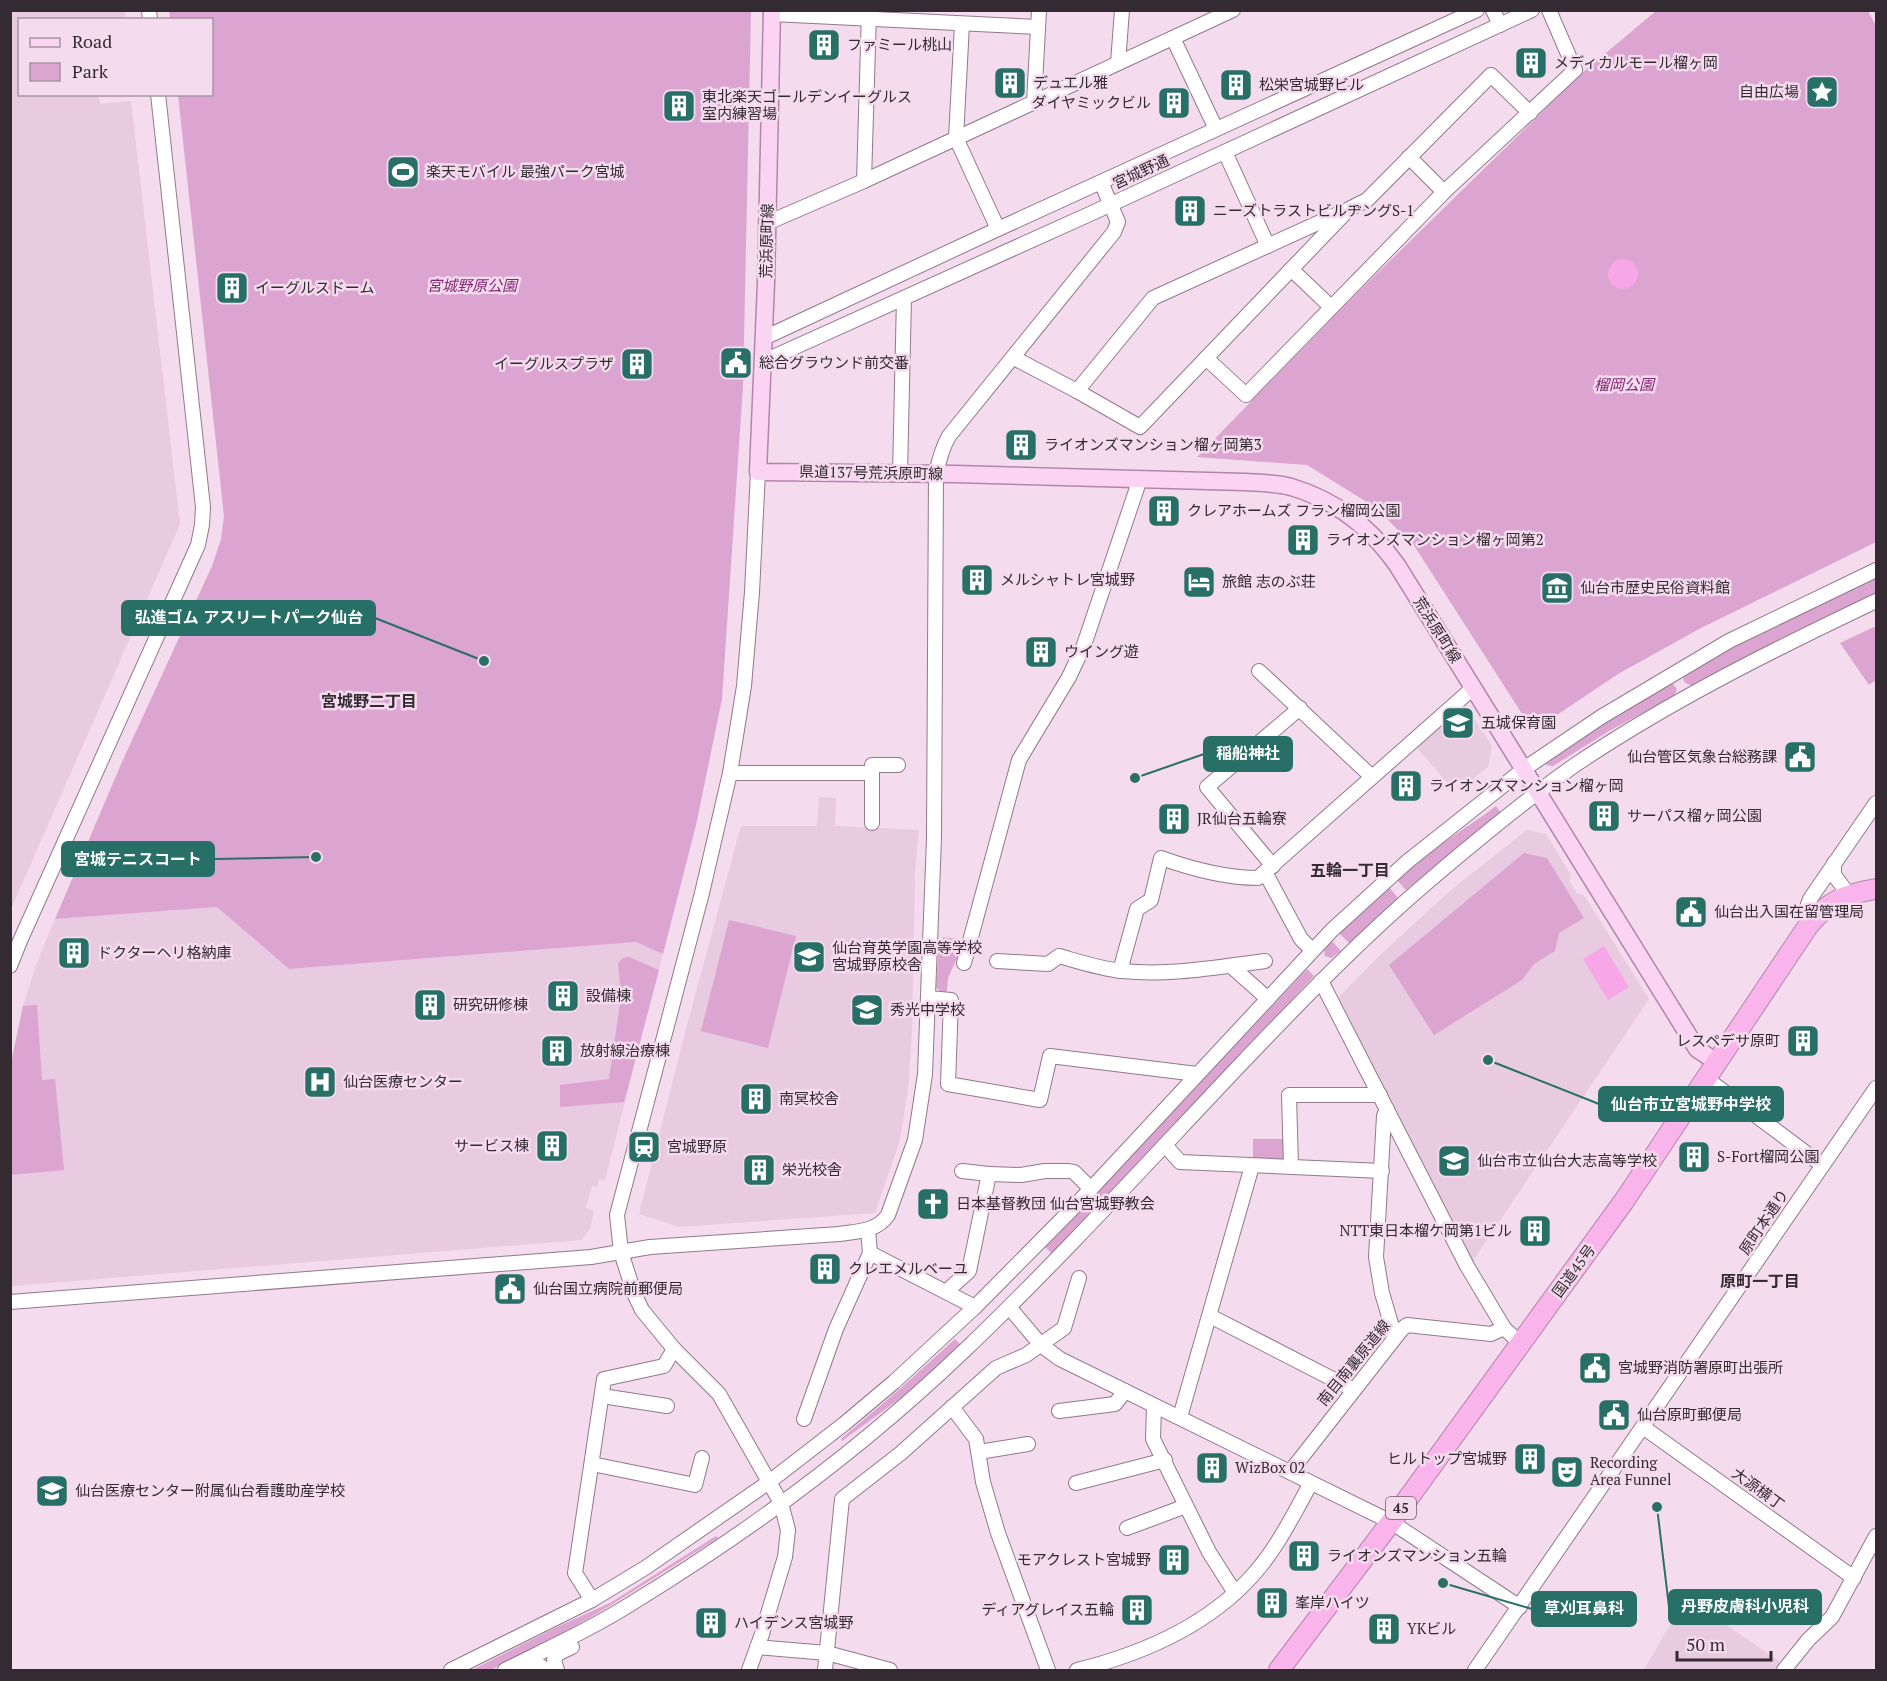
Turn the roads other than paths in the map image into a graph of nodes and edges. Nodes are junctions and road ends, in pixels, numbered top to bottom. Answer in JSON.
{"nodes":[{"id":1,"x":1039,"y":10,"type":"edge"},
{"id":2,"x":1122,"y":10,"type":"edge"},
{"id":3,"x":1233,"y":10,"type":"edge"},
{"id":4,"x":1477,"y":10,"type":"edge"},
{"id":5,"x":1493,"y":10,"type":"edge"},
{"id":6,"x":1532,"y":10,"type":"edge"},
{"id":7,"x":1549,"y":10,"type":"edge"},
{"id":8,"x":772,"y":12,"type":"edge"},
{"id":9,"x":868,"y":15,"type":"edge"},
{"id":10,"x":962,"y":24,"type":"junction"},
{"id":11,"x":1500,"y":25,"type":"junction"},
{"id":12,"x":1038,"y":27,"type":"junction"},
{"id":13,"x":1173,"y":38,"type":"junction"},
{"id":14,"x":1118,"y":63,"type":"junction"},
{"id":15,"x":158,"y":96,"type":"edge"},
{"id":16,"x":1034,"y":103,"type":"junction"},
{"id":17,"x":1530,"y":113,"type":"junction"},
{"id":18,"x":1216,"y":129,"type":"junction"},
{"id":19,"x":956,"y":138,"type":"junction"},
{"id":20,"x":1225,"y":152,"type":"junction"},
{"id":21,"x":1409,"y":157,"type":"junction"},
{"id":22,"x":864,"y":181,"type":"junction"},
{"id":23,"x":1101,"y":182,"type":"junction"},
{"id":24,"x":1444,"y":192,"type":"junction"},
{"id":25,"x":1111,"y":204,"type":"junction"},
{"id":26,"x":1349,"y":209,"type":"junction"},
{"id":27,"x":767,"y":223,"type":"junction"},
{"id":28,"x":998,"y":229,"type":"junction"},
{"id":29,"x":1268,"y":246,"type":"junction"},
{"id":30,"x":1291,"y":269,"type":"junction"},
{"id":31,"x":904,"y":298,"type":"junction"},
{"id":32,"x":1331,"y":307,"type":"junction"},
{"id":33,"x":764,"y":338,"type":"junction"},
{"id":34,"x":1014,"y":358,"type":"junction"},
{"id":35,"x":1206,"y":358,"type":"junction"},
{"id":36,"x":764,"y":361,"type":"junction"},
{"id":37,"x":1077,"y":391,"type":"junction"},
{"id":38,"x":758,"y":472,"type":"junction"},
{"id":39,"x":900,"y":474,"type":"junction"},
{"id":40,"x":936,"y":474,"type":"junction"},
{"id":41,"x":984,"y":475,"type":"joint"},
{"id":42,"x":1140,"y":479,"type":"junction"},
{"id":43,"x":1876,"y":570,"type":"edge"},
{"id":44,"x":1876,"y":601,"type":"edge"},
{"id":45,"x":1259,"y":670,"type":"dead end"},
{"id":46,"x":1673,"y":673,"type":"junction"},
{"id":47,"x":1473,"y":688,"type":"junction"},
{"id":48,"x":1686,"y":697,"type":"junction"},
{"id":49,"x":1300,"y":708,"type":"junction"},
{"id":50,"x":898,"y":765,"type":"dead end"},
{"id":51,"x":1524,"y":769,"type":"junction"},
{"id":52,"x":730,"y":773,"type":"junction"},
{"id":53,"x":872,"y":773,"type":"junction"},
{"id":54,"x":1371,"y":776,"type":"junction"},
{"id":55,"x":1539,"y":792,"type":"junction"},
{"id":56,"x":1876,"y":803,"type":"edge"},
{"id":57,"x":872,"y":823,"type":"dead end"},
{"id":58,"x":1834,"y":863,"type":"junction"},
{"id":59,"x":1269,"y":869,"type":"junction"},
{"id":60,"x":1876,"y":889,"type":"edge"},
{"id":61,"x":1849,"y":895,"type":"junction"},
{"id":62,"x":1808,"y":926,"type":"junction"},
{"id":63,"x":1312,"y":950,"type":"junction"},
{"id":64,"x":997,"y":961,"type":"dead end"},
{"id":65,"x":1265,"y":961,"type":"dead end"},
{"id":66,"x":964,"y":963,"type":"dead end"},
{"id":67,"x":10,"y":966,"type":"edge"},
{"id":68,"x":1231,"y":966,"type":"junction"},
{"id":69,"x":1120,"y":971,"type":"junction"},
{"id":70,"x":1321,"y":981,"type":"junction"},
{"id":71,"x":928,"y":998,"type":"junction"},
{"id":72,"x":1268,"y":999,"type":"junction"},
{"id":73,"x":1712,"y":1071,"type":"junction"},
{"id":74,"x":1197,"y":1074,"type":"junction"},
{"id":75,"x":1876,"y":1088,"type":"edge"},
{"id":76,"x":1380,"y":1095,"type":"junction"},
{"id":77,"x":1388,"y":1109,"type":"junction"},
{"id":78,"x":1165,"y":1145,"type":"junction"},
{"id":79,"x":1822,"y":1165,"type":"junction"},
{"id":80,"x":1252,"y":1166,"type":"junction"},
{"id":81,"x":1291,"y":1166,"type":"junction"},
{"id":82,"x":962,"y":1171,"type":"dead end"},
{"id":83,"x":1382,"y":1171,"type":"junction"},
{"id":84,"x":988,"y":1174,"type":"junction"},
{"id":85,"x":1090,"y":1188,"type":"junction"},
{"id":86,"x":868,"y":1230,"type":"junction"},
{"id":87,"x":621,"y":1252,"type":"junction"},
{"id":88,"x":870,"y":1253,"type":"junction"},
{"id":89,"x":1079,"y":1278,"type":"dead end"},
{"id":90,"x":947,"y":1291,"type":"junction"},
{"id":91,"x":10,"y":1302,"type":"edge"},
{"id":92,"x":975,"y":1307,"type":"junction"},
{"id":93,"x":1009,"y":1307,"type":"junction"},
{"id":94,"x":1210,"y":1316,"type":"junction"},
{"id":95,"x":1504,"y":1328,"type":"junction"},
{"id":96,"x":1395,"y":1337,"type":"junction"},
{"id":97,"x":1521,"y":1344,"type":"junction"},
{"id":98,"x":1041,"y":1345,"type":"junction"},
{"id":99,"x":674,"y":1349,"type":"junction"},
{"id":100,"x":1354,"y":1390,"type":"junction"},
{"id":101,"x":1125,"y":1391,"type":"junction"},
{"id":102,"x":602,"y":1396,"type":"junction"},
{"id":103,"x":667,"y":1406,"type":"dead end"},
{"id":104,"x":1154,"y":1406,"type":"junction"},
{"id":105,"x":952,"y":1407,"type":"junction"},
{"id":106,"x":1059,"y":1411,"type":"dead end"},
{"id":107,"x":1180,"y":1417,"type":"junction"},
{"id":108,"x":804,"y":1419,"type":"dead end"},
{"id":109,"x":1643,"y":1427,"type":"junction"},
{"id":110,"x":1028,"y":1444,"type":"dead end"},
{"id":111,"x":979,"y":1452,"type":"junction"},
{"id":112,"x":702,"y":1458,"type":"dead end"},
{"id":113,"x":1165,"y":1460,"type":"junction"},
{"id":114,"x":592,"y":1464,"type":"junction"},
{"id":115,"x":1290,"y":1472,"type":"junction"},
{"id":116,"x":769,"y":1482,"type":"junction"},
{"id":117,"x":1076,"y":1483,"type":"dead end"},
{"id":118,"x":1311,"y":1483,"type":"junction"},
{"id":119,"x":781,"y":1503,"type":"junction"},
{"id":120,"x":1186,"y":1506,"type":"junction"},
{"id":121,"x":1391,"y":1522,"type":"junction"},
{"id":122,"x":1127,"y":1528,"type":"dead end"},
{"id":123,"x":1876,"y":1536,"type":"edge"},
{"id":124,"x":1854,"y":1578,"type":"junction"},
{"id":125,"x":1235,"y":1593,"type":"junction"},
{"id":126,"x":592,"y":1600,"type":"junction"},
{"id":127,"x":634,"y":1602,"type":"junction"},
{"id":128,"x":1520,"y":1607,"type":"junction"},
{"id":129,"x":757,"y":1647,"type":"junction"},
{"id":130,"x":827,"y":1653,"type":"junction"},
{"id":131,"x":1118,"y":1665,"type":"edge"},
{"id":132,"x":451,"y":1671,"type":"edge"},
{"id":133,"x":505,"y":1671,"type":"edge"},
{"id":134,"x":525,"y":1671,"type":"edge"},
{"id":135,"x":546,"y":1671,"type":"edge"},
{"id":136,"x":557,"y":1671,"type":"edge"},
{"id":137,"x":749,"y":1671,"type":"edge"},
{"id":138,"x":825,"y":1671,"type":"edge"},
{"id":139,"x":890,"y":1671,"type":"edge"},
{"id":140,"x":1048,"y":1671,"type":"edge"},
{"id":141,"x":1077,"y":1671,"type":"edge"},
{"id":142,"x":1279,"y":1671,"type":"edge"},
{"id":143,"x":1475,"y":1671,"type":"edge"},
{"id":144,"x":1784,"y":1671,"type":"edge"}],
"edges":[{"from":1,"to":12,"type":"street"},
{"from":2,"to":14,"type":"street"},
{"from":3,"to":13,"type":"street"},
{"from":4,"to":18,"type":"street","name":"宮城野通"},
{"from":5,"to":11,"type":"street"},
{"from":6,"to":11,"type":"street","name":"宮城野通"},
{"from":7,"to":17,"type":"street"},
{"from":8,"to":9,"type":"street"},
{"from":8,"to":27,"type":"main road","name":"荒浜原町線"},
{"from":9,"to":10,"type":"street"},
{"from":9,"to":22,"type":"street"},
{"from":10,"to":12,"type":"street"},
{"from":10,"to":19,"type":"street"},
{"from":11,"to":20,"type":"street","name":"宮城野通"},
{"from":12,"to":16,"type":"street"},
{"from":13,"to":14,"type":"street"},
{"from":13,"to":18,"type":"street"},
{"from":14,"to":16,"type":"street"},
{"from":15,"to":67,"type":"street"},
{"from":16,"to":19,"type":"street"},
{"from":17,"to":21,"type":"street"},
{"from":17,"to":24,"type":"street"},
{"from":18,"to":23,"type":"street","name":"宮城野通"},
{"from":19,"to":22,"type":"street"},
{"from":19,"to":28,"type":"street"},
{"from":20,"to":25,"type":"street","name":"宮城野通"},
{"from":20,"to":29,"type":"street"},
{"from":21,"to":24,"type":"street"},
{"from":21,"to":26,"type":"street"},
{"from":22,"to":27,"type":"street"},
{"from":23,"to":25,"type":"street"},
{"from":23,"to":28,"type":"street","name":"宮城野通"},
{"from":24,"to":32,"type":"street"},
{"from":25,"to":31,"type":"street","name":"宮城野通"},
{"from":25,"to":34,"type":"street"},
{"from":26,"to":29,"type":"street"},
{"from":26,"to":30,"type":"street"},
{"from":27,"to":33,"type":"main road","name":"荒浜原町線"},
{"from":28,"to":33,"type":"street","name":"宮城野通"},
{"from":29,"to":37,"type":"street"},
{"from":30,"to":32,"type":"street"},
{"from":30,"to":35,"type":"street"},
{"from":31,"to":36,"type":"street","name":"宮城野通"},
{"from":31,"to":39,"type":"street"},
{"from":32,"to":35,"type":"street"},
{"from":33,"to":36,"type":"main road","name":"荒浜原町線"},
{"from":34,"to":37,"type":"street"},
{"from":34,"to":40,"type":"street"},
{"from":35,"to":37,"type":"street"},
{"from":36,"to":38,"type":"main road","name":"荒浜原町線"},
{"from":38,"to":39,"type":"main road","name":"県道137号荒浜原町線"},
{"from":38,"to":52,"type":"street"},
{"from":39,"to":40,"type":"main road","name":"県道137号荒浜原町線"},
{"from":40,"to":41,"type":"main road","name":"県道137号荒浜原町線"},
{"from":40,"to":71,"type":"street"},
{"from":41,"to":42,"type":"main road","name":"荒浜原町線"},
{"from":42,"to":47,"type":"main road","name":"荒浜原町線"},
{"from":42,"to":66,"type":"street"},
{"from":43,"to":46,"type":"street"},
{"from":44,"to":48,"type":"street"},
{"from":45,"to":49,"type":"street"},
{"from":46,"to":48,"type":"street"},
{"from":46,"to":51,"type":"street"},
{"from":47,"to":51,"type":"main road","name":"荒浜原町線"},
{"from":47,"to":54,"type":"street"},
{"from":48,"to":55,"type":"street"},
{"from":49,"to":54,"type":"street"},
{"from":49,"to":59,"type":"street"},
{"from":50,"to":53,"type":"street"},
{"from":51,"to":55,"type":"main road","name":"荒浜原町線"},
{"from":51,"to":63,"type":"street"},
{"from":52,"to":53,"type":"street"},
{"from":52,"to":87,"type":"street"},
{"from":53,"to":57,"type":"street"},
{"from":54,"to":59,"type":"street"},
{"from":55,"to":70,"type":"street"},
{"from":55,"to":73,"type":"main road","name":"荒浜原町線"},
{"from":56,"to":58,"type":"street"},
{"from":58,"to":61,"type":"street"},
{"from":58,"to":62,"type":"street"},
{"from":59,"to":63,"type":"street"},
{"from":59,"to":69,"type":"street"},
{"from":60,"to":61,"type":"highway","name":"国道45号","number":"45"},
{"from":61,"to":62,"type":"highway","name":"国道45号","number":"45"},
{"from":62,"to":73,"type":"highway","name":"国道45号","number":"45"},
{"from":63,"to":72,"type":"street"},
{"from":64,"to":69,"type":"street"},
{"from":65,"to":68,"type":"street"},
{"from":68,"to":69,"type":"street"},
{"from":68,"to":72,"type":"street"},
{"from":70,"to":76,"type":"street"},
{"from":70,"to":78,"type":"street"},
{"from":71,"to":74,"type":"street"},
{"from":71,"to":86,"type":"street"},
{"from":72,"to":74,"type":"street"},
{"from":73,"to":79,"type":"street"},
{"from":73,"to":97,"type":"highway","name":"国道45号","number":"45"},
{"from":74,"to":85,"type":"street"},
{"from":75,"to":79,"type":"street","name":"原町本通り"},
{"from":76,"to":77,"type":"street"},
{"from":76,"to":81,"type":"street"},
{"from":77,"to":83,"type":"street"},
{"from":77,"to":95,"type":"street"},
{"from":78,"to":80,"type":"street"},
{"from":78,"to":93,"type":"street"},
{"from":79,"to":109,"type":"street","name":"原町本通り"},
{"from":80,"to":81,"type":"street"},
{"from":80,"to":94,"type":"street"},
{"from":81,"to":83,"type":"street"},
{"from":82,"to":84,"type":"street"},
{"from":83,"to":96,"type":"street"},
{"from":84,"to":85,"type":"street"},
{"from":84,"to":90,"type":"street"},
{"from":85,"to":92,"type":"street"},
{"from":86,"to":87,"type":"street"},
{"from":86,"to":88,"type":"street"},
{"from":87,"to":91,"type":"street"},
{"from":87,"to":99,"type":"street"},
{"from":88,"to":90,"type":"street"},
{"from":88,"to":108,"type":"street"},
{"from":89,"to":98,"type":"street"},
{"from":90,"to":92,"type":"street"},
{"from":92,"to":116,"type":"street"},
{"from":93,"to":98,"type":"street"},
{"from":93,"to":119,"type":"street"},
{"from":94,"to":100,"type":"street"},
{"from":94,"to":107,"type":"street"},
{"from":95,"to":96,"type":"street","name":"南目南裏原道線"},
{"from":95,"to":97,"type":"street"},
{"from":96,"to":100,"type":"street","name":"南目南裏原道線"},
{"from":97,"to":121,"type":"highway","name":"国道45号","number":"45"},
{"from":98,"to":101,"type":"street"},
{"from":98,"to":105,"type":"street"},
{"from":99,"to":102,"type":"street"},
{"from":99,"to":116,"type":"street"},
{"from":100,"to":115,"type":"street","name":"南目南裏原道線"},
{"from":101,"to":104,"type":"street"},
{"from":101,"to":106,"type":"street"},
{"from":102,"to":103,"type":"street"},
{"from":102,"to":114,"type":"street"},
{"from":104,"to":107,"type":"street"},
{"from":104,"to":113,"type":"street"},
{"from":105,"to":111,"type":"street"},
{"from":105,"to":130,"type":"street"},
{"from":107,"to":115,"type":"street"},
{"from":109,"to":124,"type":"street","name":"大源横丁"},
{"from":109,"to":128,"type":"street","name":"原町本通り"},
{"from":110,"to":111,"type":"street"},
{"from":111,"to":140,"type":"street"},
{"from":112,"to":114,"type":"street"},
{"from":113,"to":117,"type":"street"},
{"from":113,"to":120,"type":"street"},
{"from":114,"to":126,"type":"street"},
{"from":115,"to":118,"type":"street"},
{"from":116,"to":119,"type":"street"},
{"from":116,"to":126,"type":"street"},
{"from":118,"to":121,"type":"street"},
{"from":118,"to":125,"type":"street"},
{"from":119,"to":127,"type":"street"},
{"from":119,"to":129,"type":"street"},
{"from":120,"to":122,"type":"street"},
{"from":120,"to":125,"type":"street"},
{"from":121,"to":128,"type":"street"},
{"from":121,"to":142,"type":"highway","name":"国道45号","number":"45"},
{"from":123,"to":124,"type":"street"},
{"from":124,"to":144,"type":"street"},
{"from":125,"to":131,"type":"street"},
{"from":126,"to":132,"type":"street"},
{"from":127,"to":133,"type":"street"},
{"from":127,"to":136,"type":"street"},
{"from":128,"to":143,"type":"street","name":"原町本通り"},
{"from":129,"to":130,"type":"street"},
{"from":129,"to":137,"type":"street"},
{"from":130,"to":138,"type":"street"},
{"from":130,"to":139,"type":"street"},
{"from":131,"to":141,"type":"street"},
{"from":134,"to":135,"type":"street"}]}
